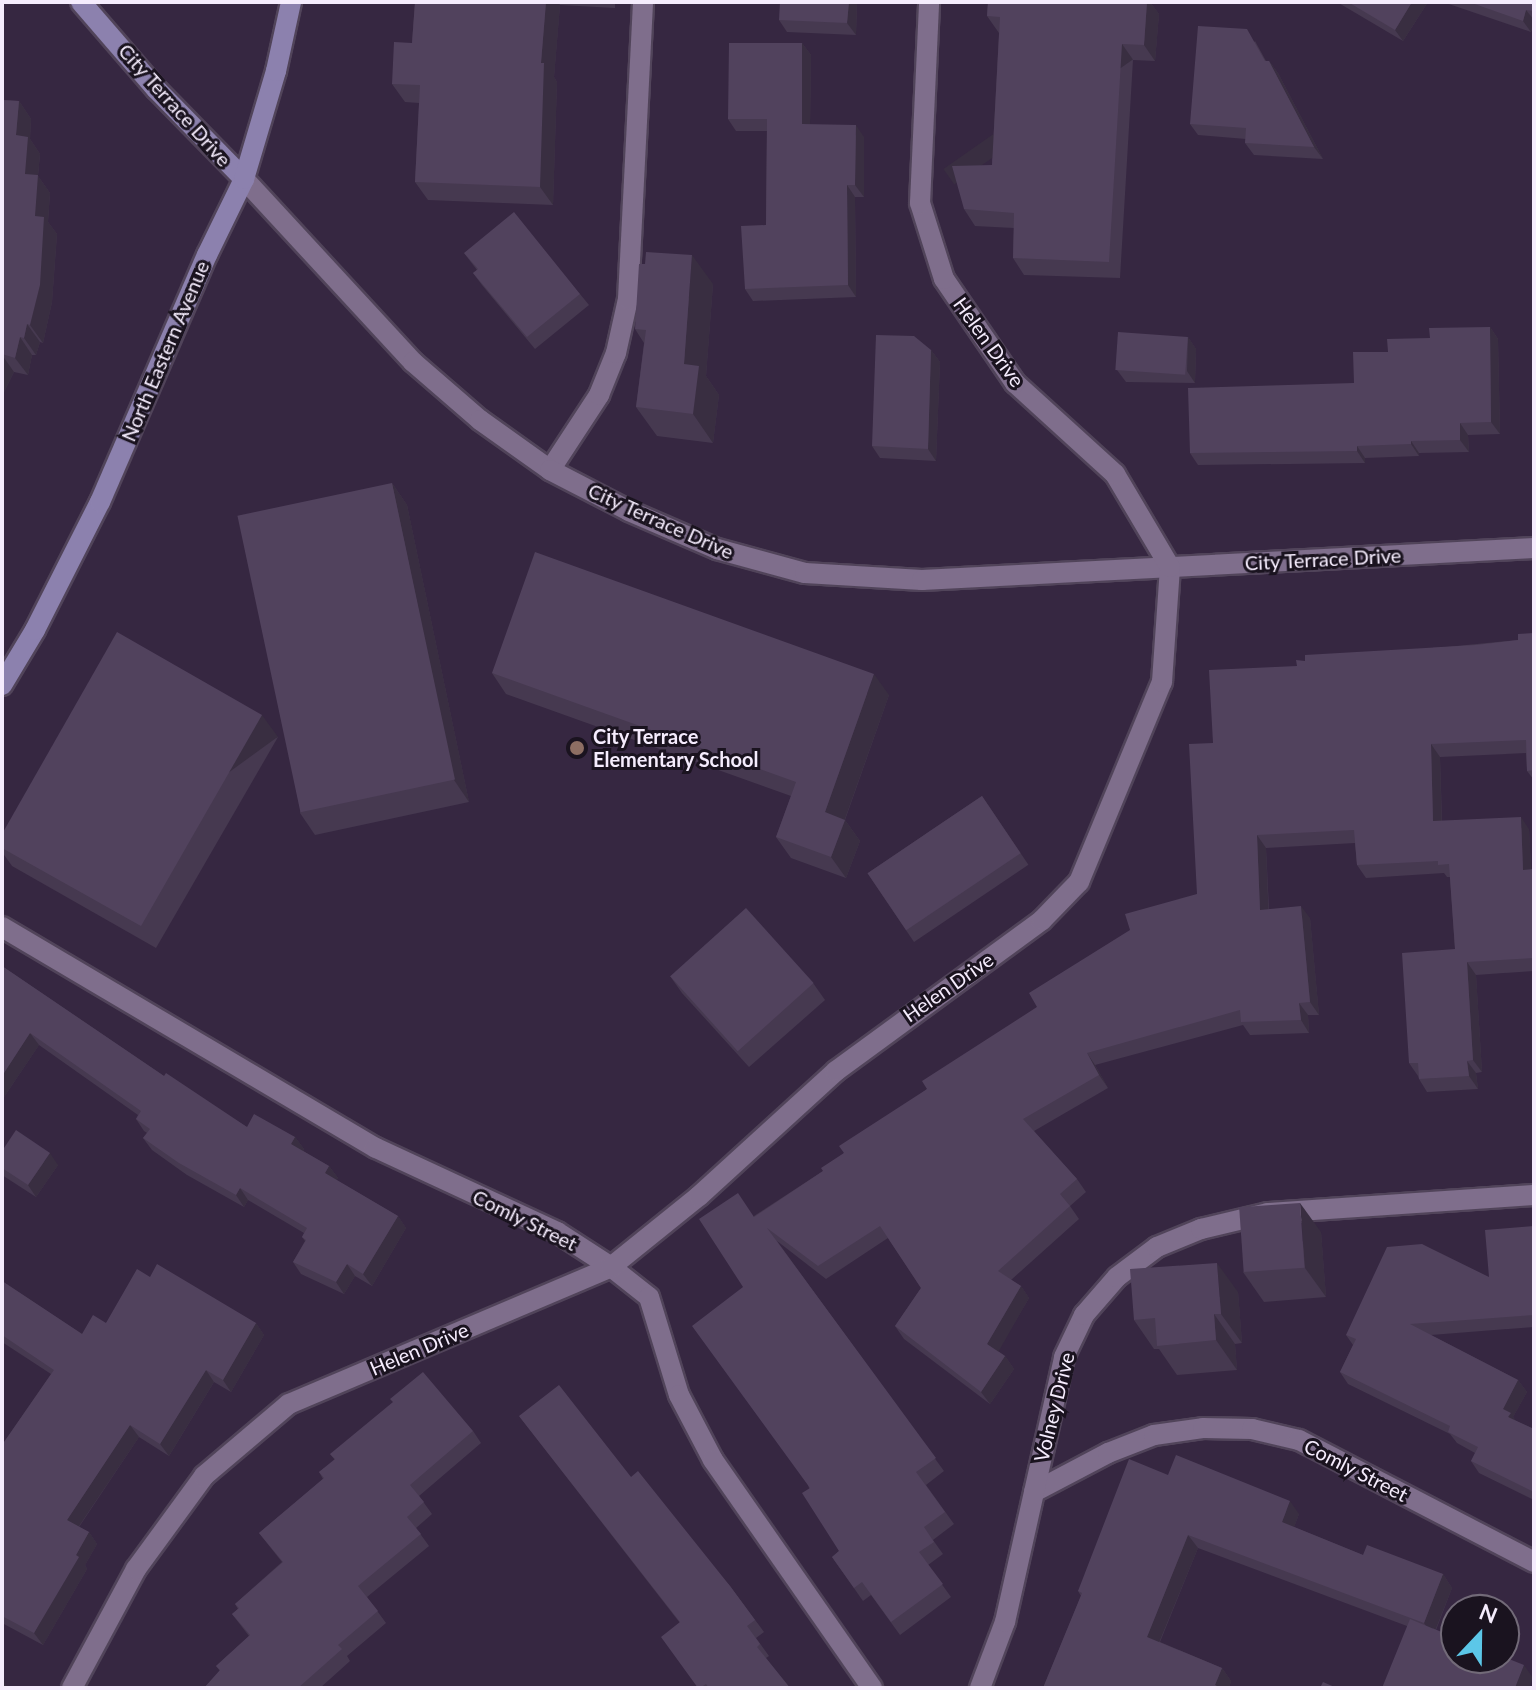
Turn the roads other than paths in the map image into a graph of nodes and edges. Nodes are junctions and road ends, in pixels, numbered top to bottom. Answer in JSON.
{"nodes":[{"id":1,"x":81,"y":2,"type":"edge"},
{"id":2,"x":291,"y":2,"type":"edge"},
{"id":3,"x":643,"y":2,"type":"edge"},
{"id":4,"x":929,"y":2,"type":"edge"},
{"id":5,"x":244,"y":179,"type":"junction"},
{"id":6,"x":550,"y":470,"type":"junction"},
{"id":7,"x":1534,"y":548,"type":"edge"},
{"id":8,"x":1170,"y":567,"type":"junction"},
{"id":9,"x":2,"y":685,"type":"edge"},
{"id":10,"x":2,"y":927,"type":"edge"},
{"id":11,"x":1534,"y":1195,"type":"edge"},
{"id":12,"x":611,"y":1267,"type":"junction"},
{"id":13,"x":1034,"y":1492,"type":"junction"},
{"id":14,"x":1534,"y":1562,"type":"edge"},
{"id":15,"x":72,"y":1688,"type":"edge"},
{"id":16,"x":872,"y":1688,"type":"edge"},
{"id":17,"x":980,"y":1688,"type":"edge"}],
"edges":[{"from":1,"to":5,"type":"main road","name":"City Terrace Drive"},
{"from":2,"to":5,"type":"main road","name":"North Eastern Avenue"},
{"from":3,"to":6,"type":"street"},
{"from":4,"to":8,"type":"street","name":"Helen Drive"},
{"from":5,"to":6,"type":"street","name":"City Terrace Drive"},
{"from":5,"to":9,"type":"main road","name":"North Eastern Avenue"},
{"from":6,"to":8,"type":"street","name":"City Terrace Drive"},
{"from":7,"to":8,"type":"street","name":"City Terrace Drive"},
{"from":8,"to":12,"type":"street","name":"Helen Drive"},
{"from":10,"to":12,"type":"street","name":"Comly Street"},
{"from":11,"to":13,"type":"street","name":"Volney Drive"},
{"from":12,"to":15,"type":"street","name":"Helen Drive"},
{"from":12,"to":16,"type":"street","name":"Comly Street"},
{"from":13,"to":14,"type":"street","name":"Comly Street"},
{"from":13,"to":17,"type":"street","name":"Volney Drive"}]}
